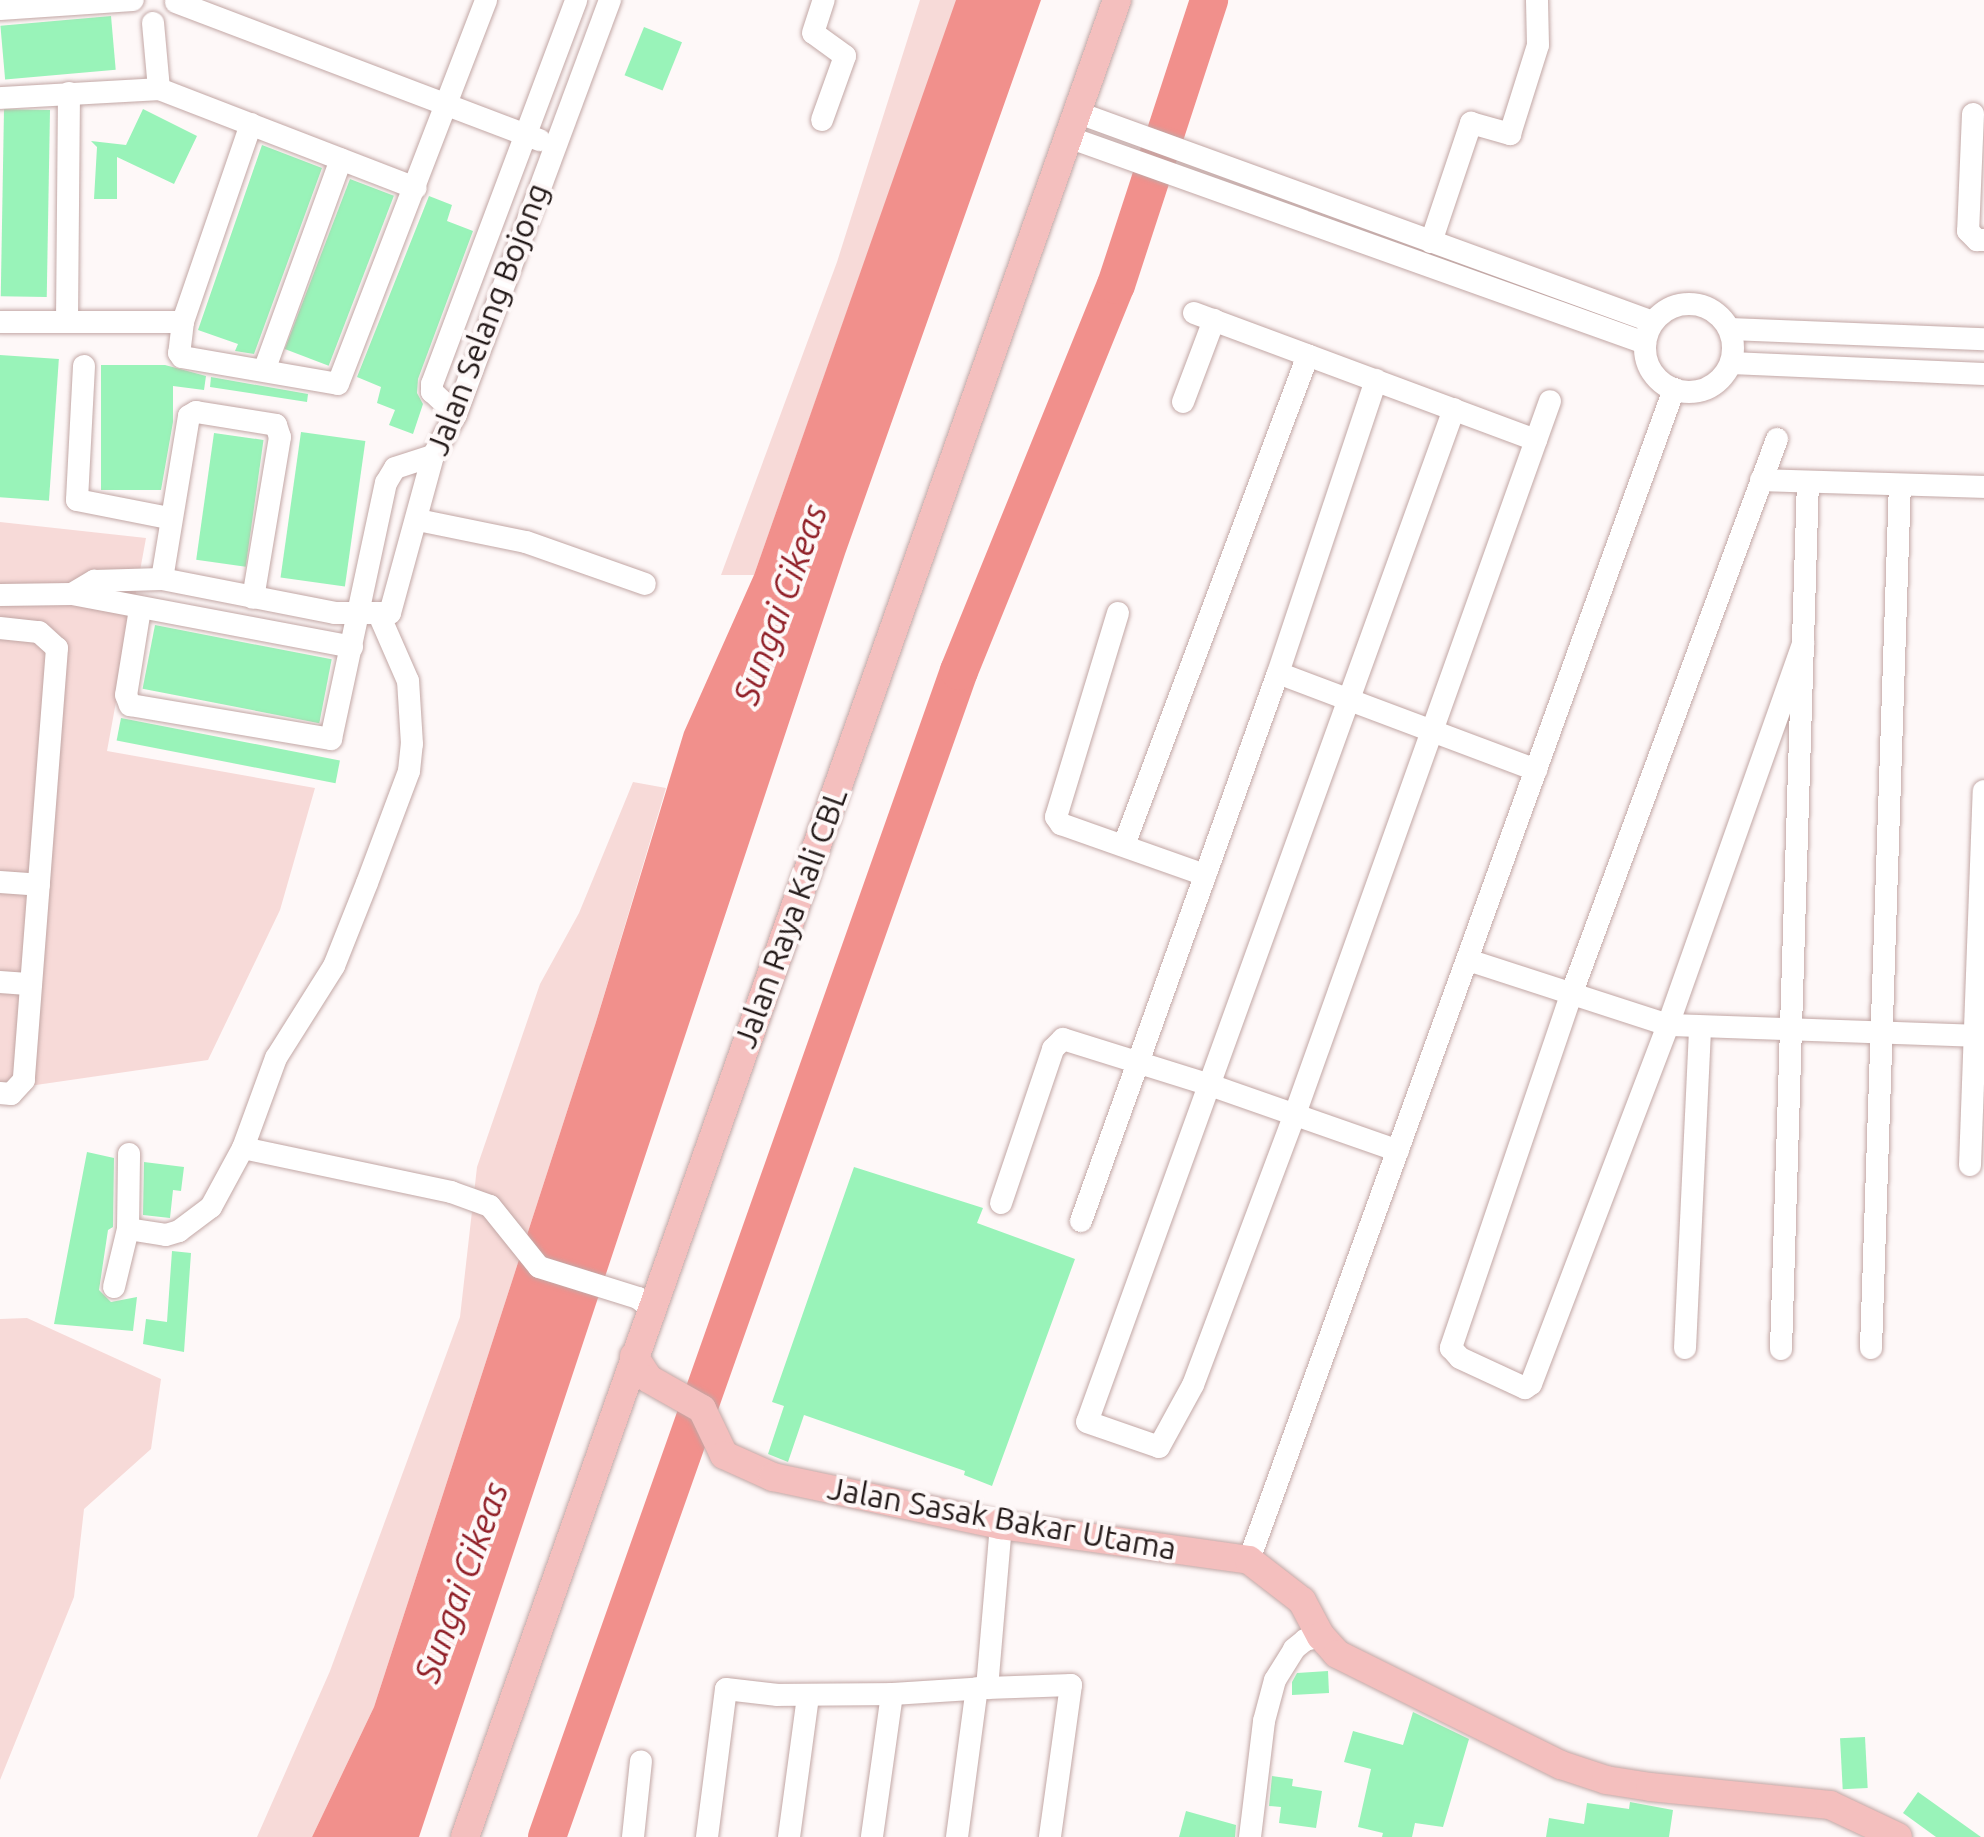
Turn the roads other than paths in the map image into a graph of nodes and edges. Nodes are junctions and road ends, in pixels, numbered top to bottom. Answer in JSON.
{"nodes":[{"id":1,"x":133,"y":0,"type":"edge"},
{"id":2,"x":576,"y":0,"type":"edge"},
{"id":3,"x":610,"y":0,"type":"edge"},
{"id":4,"x":824,"y":0,"type":"edge"},
{"id":5,"x":1117,"y":0,"type":"edge"},
{"id":6,"x":1538,"y":0,"type":"edge"},
{"id":7,"x":176,"y":1,"type":"edge"},
{"id":8,"x":477,"y":2,"type":"edge"},
{"id":9,"x":0,"y":9,"type":"edge"},
{"id":10,"x":154,"y":23,"type":"junction"},
{"id":11,"x":159,"y":89,"type":"junction"},
{"id":12,"x":69,"y":92,"type":"junction"},
{"id":13,"x":0,"y":98,"type":"edge"},
{"id":14,"x":446,"y":106,"type":"junction"},
{"id":15,"x":1973,"y":114,"type":"dead end"},
{"id":16,"x":822,"y":120,"type":"dead end"},
{"id":17,"x":251,"y":124,"type":"junction"},
{"id":18,"x":1072,"y":125,"type":"junction"},
{"id":19,"x":528,"y":136,"type":"junction"},
{"id":20,"x":553,"y":144,"type":"junction"},
{"id":21,"x":1978,"y":154,"type":"edge"},
{"id":22,"x":341,"y":159,"type":"junction"},
{"id":23,"x":1248,"y":176,"type":"junction"},
{"id":24,"x":416,"y":188,"type":"junction"},
{"id":25,"x":1238,"y":200,"type":"junction"},
{"id":26,"x":1984,"y":240,"type":"edge"},
{"id":27,"x":1431,"y":242,"type":"junction"},
{"id":28,"x":67,"y":321,"type":"junction"},
{"id":29,"x":0,"y":322,"type":"edge"},
{"id":30,"x":183,"y":322,"type":"junction"},
{"id":31,"x":1730,"y":329,"type":"junction"},
{"id":32,"x":1649,"y":332,"type":"junction"},
{"id":33,"x":1984,"y":339,"type":"edge"},
{"id":34,"x":1308,"y":355,"type":"junction"},
{"id":35,"x":1730,"y":363,"type":"junction"},
{"id":36,"x":84,"y":366,"type":"dead end"},
{"id":37,"x":265,"y":368,"type":"junction"},
{"id":38,"x":1984,"y":374,"type":"edge"},
{"id":39,"x":1376,"y":380,"type":"junction"},
{"id":40,"x":1674,"y":389,"type":"junction"},
{"id":41,"x":1550,"y":400,"type":"dead end"},
{"id":42,"x":1184,"y":402,"type":"dead end"},
{"id":43,"x":1454,"y":409,"type":"junction"},
{"id":44,"x":456,"y":414,"type":"junction"},
{"id":45,"x":1777,"y":438,"type":"dead end"},
{"id":46,"x":1536,"y":440,"type":"junction"},
{"id":47,"x":433,"y":456,"type":"junction"},
{"id":48,"x":1761,"y":480,"type":"junction"},
{"id":49,"x":1808,"y":482,"type":"junction"},
{"id":50,"x":1900,"y":484,"type":"junction"},
{"id":51,"x":1984,"y":488,"type":"edge"},
{"id":52,"x":169,"y":518,"type":"junction"},
{"id":53,"x":418,"y":520,"type":"junction"},
{"id":54,"x":131,"y":579,"type":"junction"},
{"id":55,"x":162,"y":579,"type":"junction"},
{"id":56,"x":645,"y":584,"type":"dead end"},
{"id":57,"x":72,"y":594,"type":"junction"},
{"id":58,"x":0,"y":595,"type":"edge"},
{"id":59,"x":253,"y":598,"type":"junction"},
{"id":60,"x":132,"y":607,"type":"junction"},
{"id":61,"x":1118,"y":613,"type":"dead end"},
{"id":62,"x":0,"y":628,"type":"edge"},
{"id":63,"x":360,"y":628,"type":"junction"},
{"id":64,"x":1803,"y":643,"type":"junction"},
{"id":65,"x":1278,"y":673,"type":"junction"},
{"id":66,"x":1350,"y":700,"type":"junction"},
{"id":67,"x":1433,"y":729,"type":"junction"},
{"id":68,"x":1536,"y":770,"type":"junction"},
{"id":69,"x":1984,"y":791,"type":"edge"},
{"id":70,"x":1124,"y":845,"type":"junction"},
{"id":71,"x":1205,"y":875,"type":"junction"},
{"id":72,"x":0,"y":882,"type":"edge"},
{"id":73,"x":39,"y":885,"type":"junction"},
{"id":74,"x":1468,"y":960,"type":"junction"},
{"id":75,"x":0,"y":982,"type":"edge"},
{"id":76,"x":31,"y":984,"type":"junction"},
{"id":77,"x":1571,"y":995,"type":"junction"},
{"id":78,"x":1668,"y":1024,"type":"junction"},
{"id":79,"x":1700,"y":1028,"type":"junction"},
{"id":80,"x":1791,"y":1030,"type":"junction"},
{"id":81,"x":1882,"y":1033,"type":"junction"},
{"id":82,"x":1979,"y":1036,"type":"edge"},
{"id":83,"x":1138,"y":1063,"type":"junction"},
{"id":84,"x":1210,"y":1085,"type":"junction"},
{"id":85,"x":0,"y":1093,"type":"edge"},
{"id":86,"x":1295,"y":1114,"type":"junction"},
{"id":87,"x":243,"y":1148,"type":"junction"},
{"id":88,"x":1398,"y":1152,"type":"junction"},
{"id":89,"x":128,"y":1154,"type":"dead end"},
{"id":90,"x":1970,"y":1165,"type":"dead end"},
{"id":91,"x":1001,"y":1203,"type":"dead end"},
{"id":92,"x":1080,"y":1221,"type":"dead end"},
{"id":93,"x":128,"y":1229,"type":"junction"},
{"id":94,"x":114,"y":1286,"type":"dead end"},
{"id":95,"x":645,"y":1303,"type":"junction"},
{"id":96,"x":1685,"y":1348,"type":"dead end"},
{"id":97,"x":1871,"y":1348,"type":"dead end"},
{"id":98,"x":1781,"y":1349,"type":"dead end"},
{"id":99,"x":634,"y":1356,"type":"junction"},
{"id":100,"x":1001,"y":1524,"type":"junction"},
{"id":101,"x":1249,"y":1560,"type":"junction"},
{"id":102,"x":1317,"y":1628,"type":"junction"},
{"id":103,"x":982,"y":1688,"type":"junction"},
{"id":104,"x":892,"y":1694,"type":"junction"},
{"id":105,"x":808,"y":1696,"type":"junction"},
{"id":106,"x":641,"y":1761,"type":"dead end"},
{"id":107,"x":464,"y":1837,"type":"edge"},
{"id":108,"x":633,"y":1837,"type":"edge"},
{"id":109,"x":707,"y":1837,"type":"edge"},
{"id":110,"x":788,"y":1837,"type":"edge"},
{"id":111,"x":872,"y":1837,"type":"edge"},
{"id":112,"x":957,"y":1837,"type":"edge"},
{"id":113,"x":1050,"y":1837,"type":"edge"},
{"id":114,"x":1250,"y":1837,"type":"edge"},
{"id":115,"x":1898,"y":1837,"type":"edge"}],
"edges":[{"from":1,"to":9,"type":"street"},
{"from":1,"to":10,"type":"street"},
{"from":2,"to":19,"type":"street"},
{"from":3,"to":20,"type":"street","name":"Jalan Selang Bojong"},
{"from":4,"to":16,"type":"street"},
{"from":5,"to":18,"type":"main road","name":"Jalan Raya Kali CBL"},
{"from":6,"to":27,"type":"street"},
{"from":7,"to":10,"type":"street"},
{"from":7,"to":14,"type":"street"},
{"from":8,"to":14,"type":"street"},
{"from":10,"to":11,"type":"street"},
{"from":11,"to":12,"type":"street"},
{"from":11,"to":17,"type":"street"},
{"from":12,"to":13,"type":"street"},
{"from":12,"to":28,"type":"street"},
{"from":14,"to":19,"type":"street"},
{"from":14,"to":24,"type":"street"},
{"from":15,"to":21,"type":"street"},
{"from":17,"to":22,"type":"street"},
{"from":17,"to":30,"type":"street"},
{"from":18,"to":23,"type":"street"},
{"from":18,"to":25,"type":"street"},
{"from":18,"to":95,"type":"main road","name":"Jalan Raya Kali CBL"},
{"from":19,"to":20,"type":"street"},
{"from":19,"to":44,"type":"street"},
{"from":20,"to":44,"type":"street","name":"Jalan Selang Bojong"},
{"from":21,"to":26,"type":"street"},
{"from":22,"to":24,"type":"street"},
{"from":22,"to":37,"type":"street"},
{"from":23,"to":25,"type":"street"},
{"from":23,"to":27,"type":"street"},
{"from":24,"to":37,"type":"street"},
{"from":25,"to":32,"type":"street"},
{"from":27,"to":32,"type":"street"},
{"from":28,"to":29,"type":"street"},
{"from":28,"to":30,"type":"street"},
{"from":30,"to":37,"type":"street"},
{"from":31,"to":32,"type":"street"},
{"from":31,"to":33,"type":"street"},
{"from":31,"to":35,"type":"street"},
{"from":32,"to":40,"type":"street"},
{"from":34,"to":39,"type":"street"},
{"from":34,"to":42,"type":"street"},
{"from":34,"to":70,"type":"street"},
{"from":35,"to":38,"type":"street"},
{"from":35,"to":40,"type":"street"},
{"from":36,"to":52,"type":"street"},
{"from":39,"to":43,"type":"street"},
{"from":39,"to":65,"type":"street"},
{"from":40,"to":68,"type":"street"},
{"from":41,"to":46,"type":"street"},
{"from":43,"to":46,"type":"street"},
{"from":43,"to":66,"type":"street"},
{"from":44,"to":47,"type":"street","name":"Jalan Selang Bojong"},
{"from":45,"to":48,"type":"street"},
{"from":46,"to":67,"type":"street"},
{"from":47,"to":53,"type":"street","name":"Jalan Selang Bojong"},
{"from":47,"to":63,"type":"street"},
{"from":48,"to":49,"type":"street"},
{"from":48,"to":77,"type":"street"},
{"from":49,"to":50,"type":"street"},
{"from":49,"to":64,"type":"street"},
{"from":50,"to":51,"type":"street"},
{"from":50,"to":81,"type":"street"},
{"from":52,"to":55,"type":"street"},
{"from":52,"to":59,"type":"street"},
{"from":53,"to":56,"type":"street"},
{"from":53,"to":63,"type":"street","name":"Jalan Selang Bojong"},
{"from":54,"to":55,"type":"street"},
{"from":54,"to":57,"type":"street"},
{"from":54,"to":60,"type":"street"},
{"from":55,"to":59,"type":"street"},
{"from":57,"to":58,"type":"street"},
{"from":57,"to":60,"type":"street"},
{"from":59,"to":63,"type":"street"},
{"from":60,"to":63,"type":"street"},
{"from":60,"to":63,"type":"street"},
{"from":61,"to":70,"type":"street"},
{"from":62,"to":73,"type":"street"},
{"from":63,"to":87,"type":"street"},
{"from":64,"to":78,"type":"street"},
{"from":64,"to":80,"type":"street"},
{"from":65,"to":66,"type":"street"},
{"from":65,"to":71,"type":"street"},
{"from":66,"to":67,"type":"street"},
{"from":66,"to":84,"type":"street"},
{"from":67,"to":68,"type":"street"},
{"from":67,"to":86,"type":"street"},
{"from":68,"to":74,"type":"street"},
{"from":69,"to":82,"type":"street"},
{"from":70,"to":71,"type":"street"},
{"from":71,"to":83,"type":"street"},
{"from":72,"to":73,"type":"street"},
{"from":73,"to":76,"type":"street"},
{"from":74,"to":77,"type":"street"},
{"from":74,"to":88,"type":"street"},
{"from":75,"to":76,"type":"street"},
{"from":76,"to":85,"type":"street"},
{"from":77,"to":78,"type":"street"},
{"from":77,"to":78,"type":"street"},
{"from":78,"to":79,"type":"street"},
{"from":79,"to":80,"type":"street"},
{"from":79,"to":96,"type":"street"},
{"from":80,"to":81,"type":"street"},
{"from":80,"to":98,"type":"street"},
{"from":81,"to":82,"type":"street"},
{"from":81,"to":97,"type":"street"},
{"from":82,"to":90,"type":"street"},
{"from":83,"to":84,"type":"street"},
{"from":83,"to":91,"type":"street"},
{"from":83,"to":92,"type":"street"},
{"from":84,"to":86,"type":"street"},
{"from":84,"to":86,"type":"street"},
{"from":86,"to":88,"type":"street"},
{"from":87,"to":93,"type":"street"},
{"from":87,"to":95,"type":"street"},
{"from":88,"to":101,"type":"street"},
{"from":89,"to":93,"type":"street"},
{"from":93,"to":94,"type":"street"},
{"from":95,"to":99,"type":"main road","name":"Jalan Raya Kali CBL"},
{"from":99,"to":100,"type":"main road","name":"Jalan Sasak Bakar Utama"},
{"from":99,"to":107,"type":"main road","name":"Jalan Raya Kali CBL"},
{"from":100,"to":101,"type":"main road","name":"Jalan Sasak Bakar Utama"},
{"from":100,"to":103,"type":"street"},
{"from":101,"to":102,"type":"main road","name":"Jalan Sasak Bakar Utama"},
{"from":102,"to":114,"type":"street"},
{"from":102,"to":115,"type":"main road","name":"Jalan Sasak Bakar Utama"},
{"from":103,"to":104,"type":"street"},
{"from":103,"to":112,"type":"street"},
{"from":103,"to":113,"type":"street"},
{"from":104,"to":105,"type":"street"},
{"from":104,"to":111,"type":"street"},
{"from":105,"to":109,"type":"street"},
{"from":105,"to":110,"type":"street"},
{"from":106,"to":108,"type":"street"}]}
